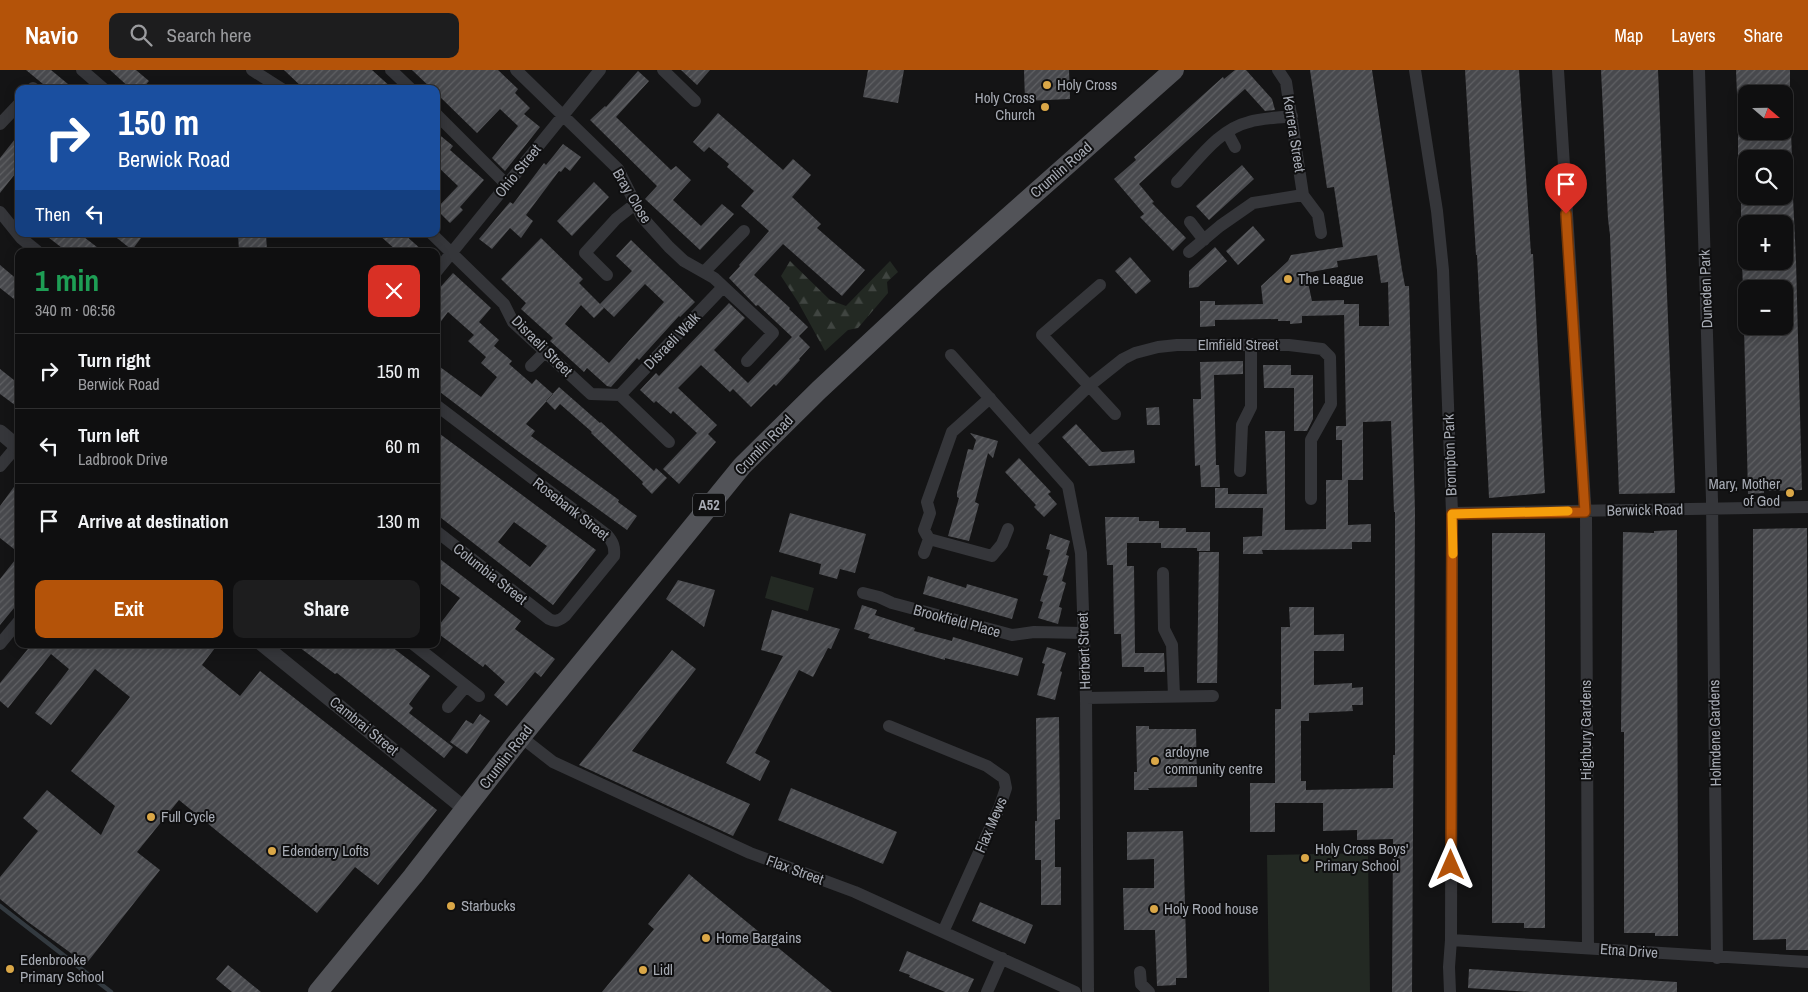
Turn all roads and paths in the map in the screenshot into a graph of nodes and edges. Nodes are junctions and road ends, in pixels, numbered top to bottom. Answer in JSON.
{"nodes":[{"id":1,"x":82,"y":70,"type":"edge"},
{"id":2,"x":252,"y":70,"type":"edge"},
{"id":3,"x":391,"y":70,"type":"edge"},
{"id":4,"x":516,"y":70,"type":"edge"},
{"id":5,"x":600,"y":70,"type":"edge"},
{"id":6,"x":663,"y":70,"type":"edge"},
{"id":7,"x":1174,"y":70,"type":"edge"},
{"id":8,"x":1278,"y":70,"type":"edge"},
{"id":9,"x":1415,"y":70,"type":"edge"},
{"id":10,"x":1558,"y":70,"type":"edge"},
{"id":11,"x":1699,"y":70,"type":"edge"},
{"id":12,"x":99,"y":85,"type":"edge"},
{"id":13,"x":276,"y":85,"type":"edge"},
{"id":14,"x":407,"y":85,"type":"edge"},
{"id":15,"x":695,"y":101,"type":"dead end"},
{"id":16,"x":15,"y":113,"type":"edge"},
{"id":17,"x":564,"y":115,"type":"junction"},
{"id":18,"x":1292,"y":116,"type":"junction"},
{"id":19,"x":440,"y":118,"type":"edge"},
{"id":20,"x":0,"y":124,"type":"edge"},
{"id":21,"x":1227,"y":132,"type":"junction"},
{"id":22,"x":1235,"y":147,"type":"dead end"},
{"id":23,"x":1177,"y":182,"type":"dead end"},
{"id":24,"x":507,"y":185,"type":"junction"},
{"id":25,"x":1305,"y":197,"type":"junction"},
{"id":26,"x":635,"y":204,"type":"junction"},
{"id":27,"x":0,"y":212,"type":"edge"},
{"id":28,"x":1190,"y":222,"type":"dead end"},
{"id":29,"x":744,"y":231,"type":"dead end"},
{"id":30,"x":15,"y":232,"type":"edge"},
{"id":31,"x":1321,"y":233,"type":"dead end"},
{"id":32,"x":19,"y":237,"type":"edge"},
{"id":33,"x":435,"y":237,"type":"edge"},
{"id":34,"x":1204,"y":240,"type":"junction"},
{"id":35,"x":33,"y":248,"type":"edge"},
{"id":36,"x":1190,"y":252,"type":"dead end"},
{"id":37,"x":452,"y":253,"type":"junction"},
{"id":38,"x":440,"y":267,"type":"edge"},
{"id":39,"x":705,"y":271,"type":"junction"},
{"id":40,"x":607,"y":275,"type":"dead end"},
{"id":41,"x":1100,"y":285,"type":"dead end"},
{"id":42,"x":723,"y":287,"type":"junction"},
{"id":43,"x":1251,"y":344,"type":"junction"},
{"id":44,"x":545,"y":352,"type":"junction"},
{"id":45,"x":950,"y":355,"type":"dead end"},
{"id":46,"x":747,"y":360,"type":"dead end"},
{"id":47,"x":531,"y":366,"type":"dead end"},
{"id":48,"x":1089,"y":386,"type":"junction"},
{"id":49,"x":620,"y":395,"type":"junction"},
{"id":50,"x":990,"y":398,"type":"junction"},
{"id":51,"x":440,"y":408,"type":"edge"},
{"id":52,"x":1115,"y":414,"type":"dead end"},
{"id":53,"x":0,"y":432,"type":"edge"},
{"id":54,"x":669,"y":442,"type":"dead end"},
{"id":55,"x":1030,"y":443,"type":"junction"},
{"id":56,"x":15,"y":444,"type":"edge"},
{"id":57,"x":15,"y":450,"type":"edge"},
{"id":58,"x":0,"y":466,"type":"edge"},
{"id":59,"x":1240,"y":471,"type":"dead end"},
{"id":60,"x":1310,"y":499,"type":"dead end"},
{"id":61,"x":1808,"y":507,"type":"edge"},
{"id":62,"x":1711,"y":508,"type":"junction"},
{"id":63,"x":1585,"y":512,"type":"junction"},
{"id":64,"x":1452,"y":514,"type":"junction"},
{"id":65,"x":1008,"y":529,"type":"dead end"},
{"id":66,"x":440,"y":535,"type":"edge"},
{"id":67,"x":928,"y":539,"type":"junction"},
{"id":68,"x":924,"y":553,"type":"dead end"},
{"id":69,"x":1164,"y":573,"type":"dead end"},
{"id":70,"x":863,"y":593,"type":"dead end"},
{"id":71,"x":544,"y":616,"type":"joint"},
{"id":72,"x":15,"y":625,"type":"edge"},
{"id":73,"x":1083,"y":633,"type":"junction"},
{"id":74,"x":2,"y":638,"type":"edge"},
{"id":75,"x":267,"y":648,"type":"edge"},
{"id":76,"x":418,"y":648,"type":"edge"},
{"id":77,"x":466,"y":686,"type":"junction"},
{"id":78,"x":479,"y":696,"type":"dead end"},
{"id":79,"x":1174,"y":696,"type":"junction"},
{"id":80,"x":1212,"y":696,"type":"dead end"},
{"id":81,"x":1086,"y":698,"type":"junction"},
{"id":82,"x":448,"y":707,"type":"dead end"},
{"id":83,"x":889,"y":726,"type":"dead end"},
{"id":84,"x":521,"y":737,"type":"junction"},
{"id":85,"x":464,"y":809,"type":"junction"},
{"id":86,"x":943,"y":932,"type":"junction"},
{"id":87,"x":1451,"y":940,"type":"junction"},
{"id":88,"x":1588,"y":948,"type":"junction"},
{"id":89,"x":1002,"y":958,"type":"junction"},
{"id":90,"x":1716,"y":958,"type":"junction"},
{"id":91,"x":1808,"y":962,"type":"edge"},
{"id":92,"x":1140,"y":972,"type":"dead end"},
{"id":93,"x":318,"y":992,"type":"edge"},
{"id":94,"x":987,"y":992,"type":"edge"},
{"id":95,"x":1075,"y":992,"type":"edge"},
{"id":96,"x":1088,"y":992,"type":"edge"},
{"id":97,"x":1148,"y":992,"type":"edge"},
{"id":98,"x":1450,"y":992,"type":"edge"}],
"edges":[{"from":1,"to":12,"type":"street"},
{"from":2,"to":13,"type":"street"},
{"from":3,"to":14,"type":"street"},
{"from":4,"to":17,"type":"street","name":"Bray Close"},
{"from":5,"to":17,"type":"street","name":"Ohio Street"},
{"from":6,"to":15,"type":"street"},
{"from":7,"to":84,"type":"main road","name":"Crumlin Road","number":"A52"},
{"from":8,"to":18,"type":"street","name":"Kerrera Street"},
{"from":9,"to":64,"type":"street","name":"Brompton Park"},
{"from":10,"to":63,"type":"street","name":"Highbury Gardens"},
{"from":11,"to":62,"type":"street","name":"Duneden Park"},
{"from":16,"to":20,"type":"street"},
{"from":17,"to":24,"type":"street","name":"Ohio Street"},
{"from":17,"to":26,"type":"street","name":"Bray Close"},
{"from":18,"to":21,"type":"street"},
{"from":18,"to":25,"type":"street","name":"Kerrera Street"},
{"from":19,"to":24,"type":"street"},
{"from":21,"to":22,"type":"street"},
{"from":21,"to":23,"type":"street"},
{"from":24,"to":37,"type":"street","name":"Ohio Street"},
{"from":25,"to":31,"type":"street","name":"Kerrera Street"},
{"from":25,"to":34,"type":"street"},
{"from":26,"to":39,"type":"street","name":"Bray Close"},
{"from":26,"to":40,"type":"street"},
{"from":27,"to":30,"type":"street"},
{"from":28,"to":34,"type":"street"},
{"from":29,"to":39,"type":"street"},
{"from":32,"to":35,"type":"street"},
{"from":33,"to":37,"type":"street","name":"Disraeli Street"},
{"from":34,"to":36,"type":"street"},
{"from":37,"to":38,"type":"street","name":"Ohio Street"},
{"from":37,"to":44,"type":"street","name":"Disraeli Street"},
{"from":39,"to":42,"type":"street","name":"Bray Close"},
{"from":41,"to":48,"type":"street"},
{"from":42,"to":46,"type":"street","name":"Bray Close"},
{"from":42,"to":49,"type":"street","name":"Disraeli Walk"},
{"from":43,"to":48,"type":"street","name":"Elmfield Street"},
{"from":43,"to":59,"type":"street"},
{"from":43,"to":60,"type":"street","name":"Elmfield Street"},
{"from":44,"to":47,"type":"street"},
{"from":44,"to":49,"type":"street","name":"Disraeli Street"},
{"from":45,"to":50,"type":"street","name":"Herbert Street"},
{"from":48,"to":52,"type":"street"},
{"from":48,"to":55,"type":"street","name":"Elmfield Street"},
{"from":49,"to":54,"type":"street"},
{"from":50,"to":55,"type":"street","name":"Herbert Street"},
{"from":50,"to":67,"type":"street"},
{"from":51,"to":71,"type":"street","name":"Rosebank Street"},
{"from":53,"to":56,"type":"street"},
{"from":55,"to":73,"type":"street","name":"Herbert Street"},
{"from":57,"to":58,"type":"street"},
{"from":61,"to":62,"type":"street","name":"Berwick Road"},
{"from":62,"to":63,"type":"street","name":"Berwick Road"},
{"from":62,"to":90,"type":"street","name":"Holmdene Gardens"},
{"from":63,"to":64,"type":"street","name":"Berwick Road"},
{"from":63,"to":88,"type":"street","name":"Highbury Gardens"},
{"from":64,"to":87,"type":"street","name":"Brompton Park"},
{"from":65,"to":67,"type":"street"},
{"from":66,"to":71,"type":"street","name":"Columbia Street"},
{"from":67,"to":68,"type":"street"},
{"from":69,"to":79,"type":"street"},
{"from":70,"to":73,"type":"street","name":"Brookfield Place"},
{"from":72,"to":74,"type":"street"},
{"from":73,"to":81,"type":"street","name":"Herbert Street"},
{"from":75,"to":85,"type":"street","name":"Cambrai Street"},
{"from":76,"to":77,"type":"street"},
{"from":77,"to":78,"type":"street"},
{"from":77,"to":82,"type":"street"},
{"from":79,"to":80,"type":"street"},
{"from":79,"to":81,"type":"street"},
{"from":81,"to":96,"type":"street","name":"Herbert Street"},
{"from":83,"to":86,"type":"street","name":"Flax Mews"},
{"from":84,"to":85,"type":"main road","name":"Crumlin Road","number":"A52"},
{"from":84,"to":86,"type":"street","name":"Flax Street"},
{"from":85,"to":93,"type":"main road","name":"Crumlin Road","number":"A52"},
{"from":86,"to":89,"type":"street","name":"Flax Street"},
{"from":87,"to":88,"type":"street","name":"Etna Drive"},
{"from":87,"to":98,"type":"street","name":"Brompton Park"},
{"from":88,"to":90,"type":"street","name":"Etna Drive"},
{"from":89,"to":94,"type":"street"},
{"from":89,"to":95,"type":"street","name":"Flax Street"},
{"from":90,"to":91,"type":"street","name":"Etna Drive"},
{"from":92,"to":97,"type":"street"}]}
